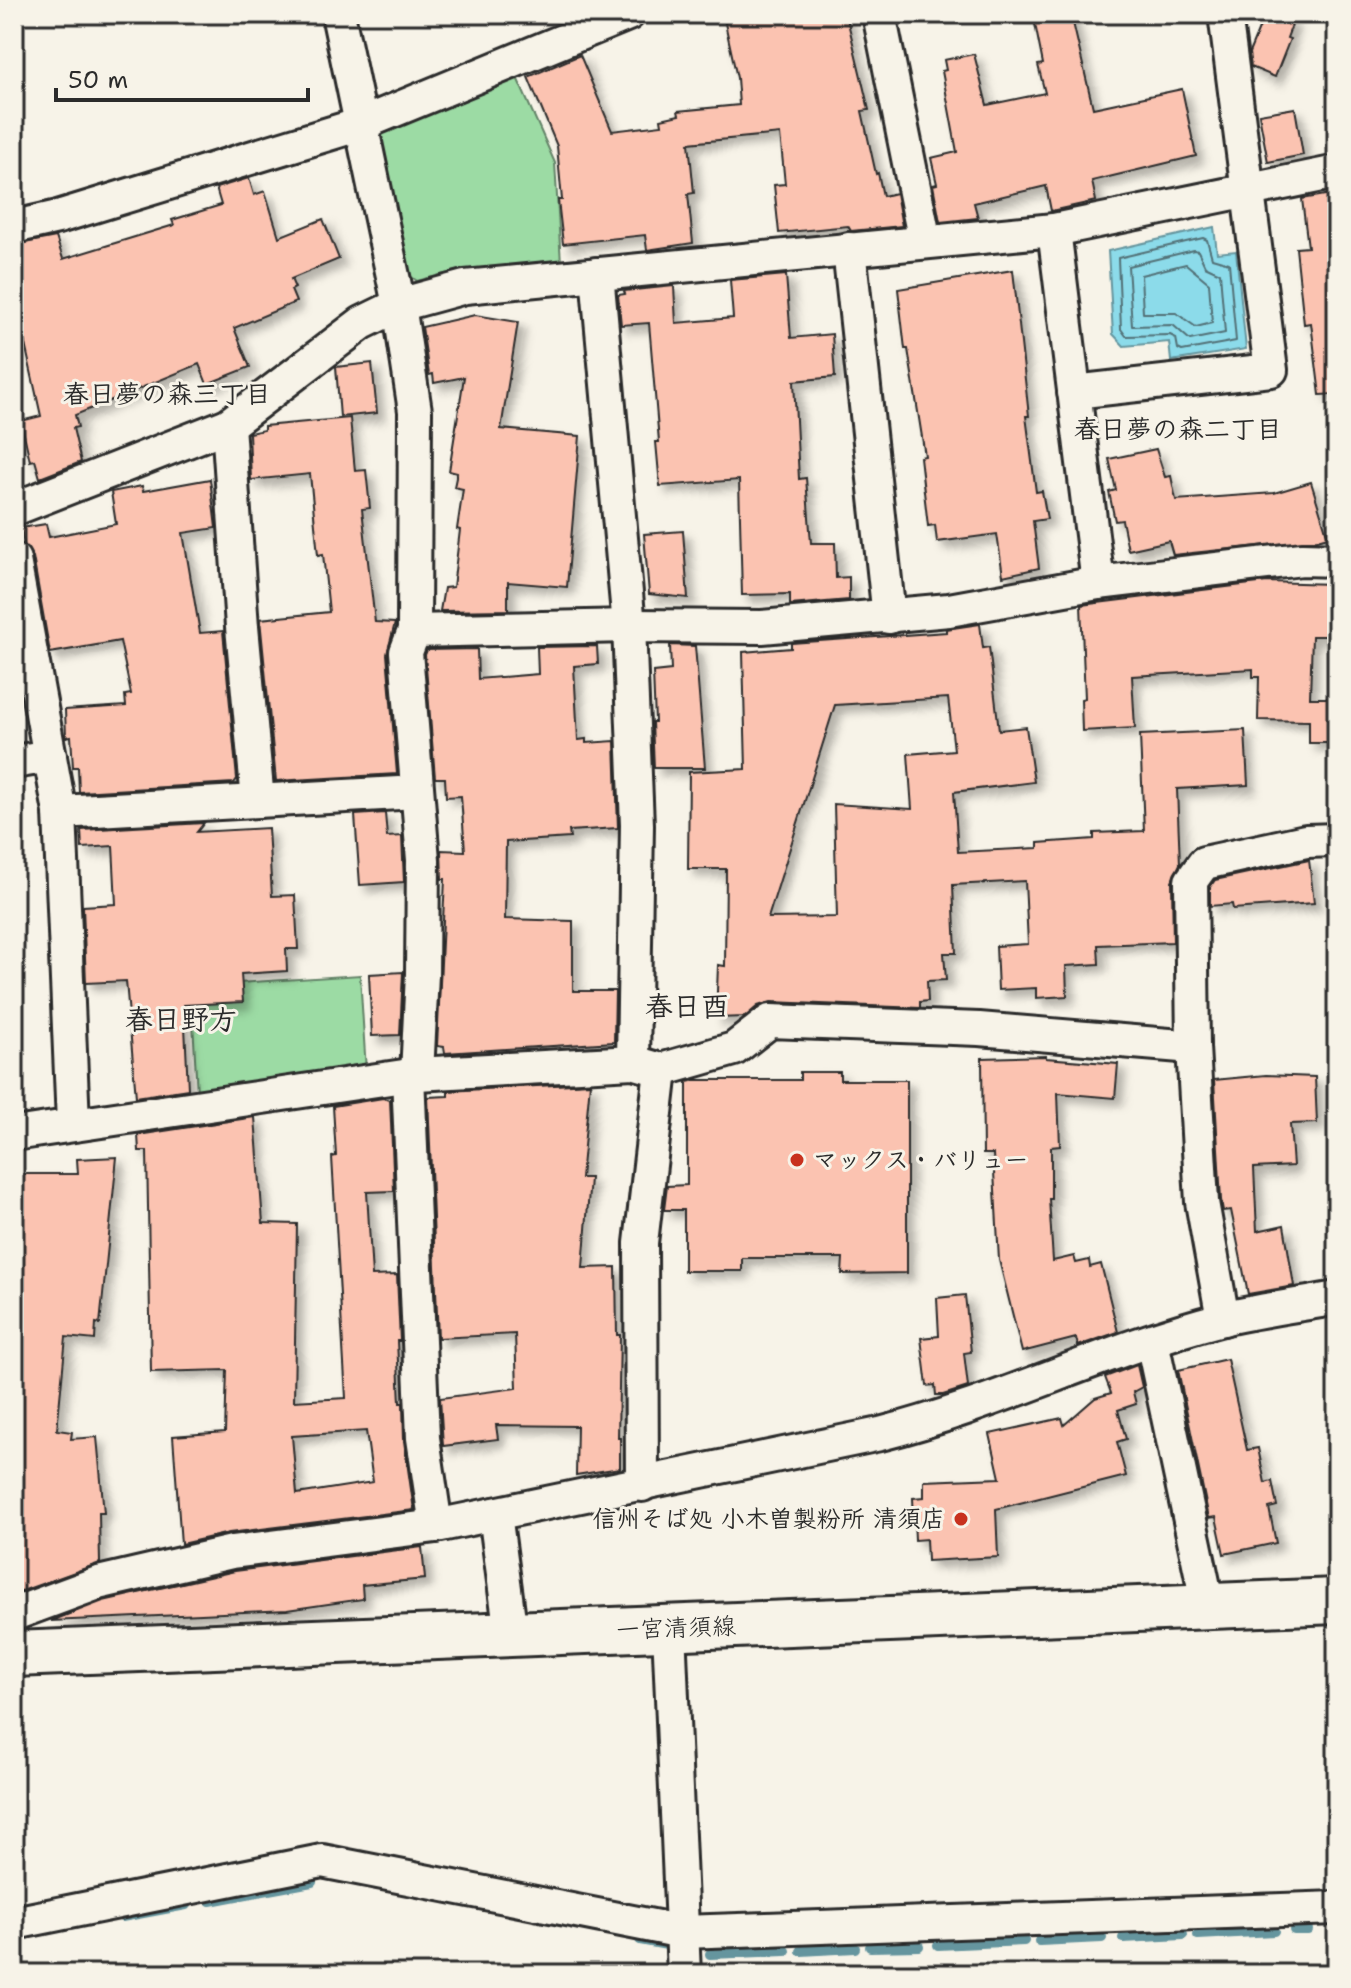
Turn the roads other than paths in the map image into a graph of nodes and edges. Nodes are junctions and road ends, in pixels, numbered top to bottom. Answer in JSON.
{"nodes":[{"id":1,"x":338,"y":14,"type":"edge"},
{"id":2,"x":628,"y":14,"type":"edge"},
{"id":3,"x":879,"y":14,"type":"edge"},
{"id":4,"x":1225,"y":14,"type":"edge"},
{"id":5,"x":361,"y":124,"type":"junction"},
{"id":6,"x":1337,"y":172,"type":"edge"},
{"id":7,"x":1248,"y":191,"type":"junction"},
{"id":8,"x":14,"y":227,"type":"edge"},
{"id":9,"x":1054,"y":230,"type":"junction"},
{"id":10,"x":925,"y":242,"type":"junction"},
{"id":11,"x":849,"y":249,"type":"junction"},
{"id":12,"x":597,"y":274,"type":"junction"},
{"id":13,"x":399,"y":305,"type":"junction"},
{"id":14,"x":1074,"y":392,"type":"junction"},
{"id":15,"x":228,"y":425,"type":"junction"},
{"id":16,"x":14,"y":509,"type":"edge"},
{"id":17,"x":14,"y":560,"type":"edge"},
{"id":18,"x":1337,"y":560,"type":"edge"},
{"id":19,"x":1098,"y":583,"type":"junction"},
{"id":20,"x":889,"y":617,"type":"junction"},
{"id":21,"x":629,"y":626,"type":"junction"},
{"id":22,"x":414,"y":631,"type":"junction"},
{"id":23,"x":50,"y":756,"type":"junction"},
{"id":24,"x":14,"y":762,"type":"edge"},
{"id":25,"x":417,"y":792,"type":"junction"},
{"id":26,"x":258,"y":801,"type":"junction"},
{"id":27,"x":60,"y":812,"type":"junction"},
{"id":28,"x":1337,"y":840,"type":"edge"},
{"id":29,"x":1193,"y":1047,"type":"junction"},
{"id":30,"x":647,"y":1066,"type":"junction"},
{"id":31,"x":413,"y":1074,"type":"junction"},
{"id":32,"x":73,"y":1123,"type":"junction"},
{"id":33,"x":14,"y":1134,"type":"edge"},
{"id":34,"x":1337,"y":1298,"type":"edge"},
{"id":35,"x":1223,"y":1319,"type":"junction"},
{"id":36,"x":1152,"y":1341,"type":"junction"},
{"id":37,"x":642,"y":1485,"type":"junction"},
{"id":38,"x":495,"y":1514,"type":"junction"},
{"id":39,"x":436,"y":1526,"type":"junction"},
{"id":40,"x":1337,"y":1601,"type":"edge"},
{"id":41,"x":1208,"y":1606,"type":"junction"},
{"id":42,"x":14,"y":1614,"type":"edge"},
{"id":43,"x":669,"y":1629,"type":"junction"},
{"id":44,"x":511,"y":1634,"type":"junction"},
{"id":45,"x":14,"y":1654,"type":"edge"},
{"id":46,"x":1337,"y":1908,"type":"edge"},
{"id":47,"x":14,"y":1923,"type":"edge"},
{"id":48,"x":683,"y":1932,"type":"junction"},
{"id":49,"x":684,"y":1974,"type":"edge"}],
"edges":[{"from":1,"to":5,"type":"street"},
{"from":2,"to":5,"type":"street"},
{"from":3,"to":10,"type":"street"},
{"from":4,"to":7,"type":"street"},
{"from":5,"to":8,"type":"street"},
{"from":5,"to":13,"type":"street"},
{"from":6,"to":7,"type":"street"},
{"from":7,"to":9,"type":"street"},
{"from":7,"to":14,"type":"street"},
{"from":9,"to":10,"type":"street"},
{"from":9,"to":14,"type":"street"},
{"from":10,"to":11,"type":"street"},
{"from":11,"to":12,"type":"street"},
{"from":11,"to":20,"type":"street"},
{"from":12,"to":13,"type":"street"},
{"from":12,"to":21,"type":"street"},
{"from":13,"to":15,"type":"street"},
{"from":13,"to":22,"type":"street"},
{"from":14,"to":19,"type":"street"},
{"from":15,"to":16,"type":"street"},
{"from":15,"to":26,"type":"street"},
{"from":17,"to":23,"type":"street"},
{"from":18,"to":19,"type":"street"},
{"from":19,"to":20,"type":"street"},
{"from":20,"to":21,"type":"street"},
{"from":21,"to":22,"type":"street"},
{"from":21,"to":30,"type":"street"},
{"from":22,"to":25,"type":"street"},
{"from":23,"to":24,"type":"street"},
{"from":23,"to":27,"type":"street"},
{"from":25,"to":26,"type":"street"},
{"from":25,"to":31,"type":"street"},
{"from":26,"to":27,"type":"street"},
{"from":27,"to":32,"type":"street"},
{"from":28,"to":29,"type":"street"},
{"from":29,"to":30,"type":"street"},
{"from":29,"to":35,"type":"street"},
{"from":30,"to":31,"type":"street"},
{"from":30,"to":37,"type":"street"},
{"from":31,"to":32,"type":"street"},
{"from":31,"to":39,"type":"street"},
{"from":32,"to":33,"type":"street"},
{"from":34,"to":35,"type":"street"},
{"from":35,"to":36,"type":"street"},
{"from":36,"to":37,"type":"street"},
{"from":36,"to":41,"type":"street"},
{"from":37,"to":38,"type":"street"},
{"from":38,"to":39,"type":"street"},
{"from":38,"to":44,"type":"street"},
{"from":39,"to":42,"type":"street"},
{"from":40,"to":41,"type":"main road","name":"一宮清須線"},
{"from":41,"to":43,"type":"main road","name":"一宮清須線"},
{"from":43,"to":44,"type":"main road","name":"一宮清須線"},
{"from":43,"to":48,"type":"street"},
{"from":44,"to":45,"type":"main road","name":"一宮清須線"},
{"from":46,"to":48,"type":"street"},
{"from":47,"to":48,"type":"street"},
{"from":48,"to":49,"type":"street"}]}
